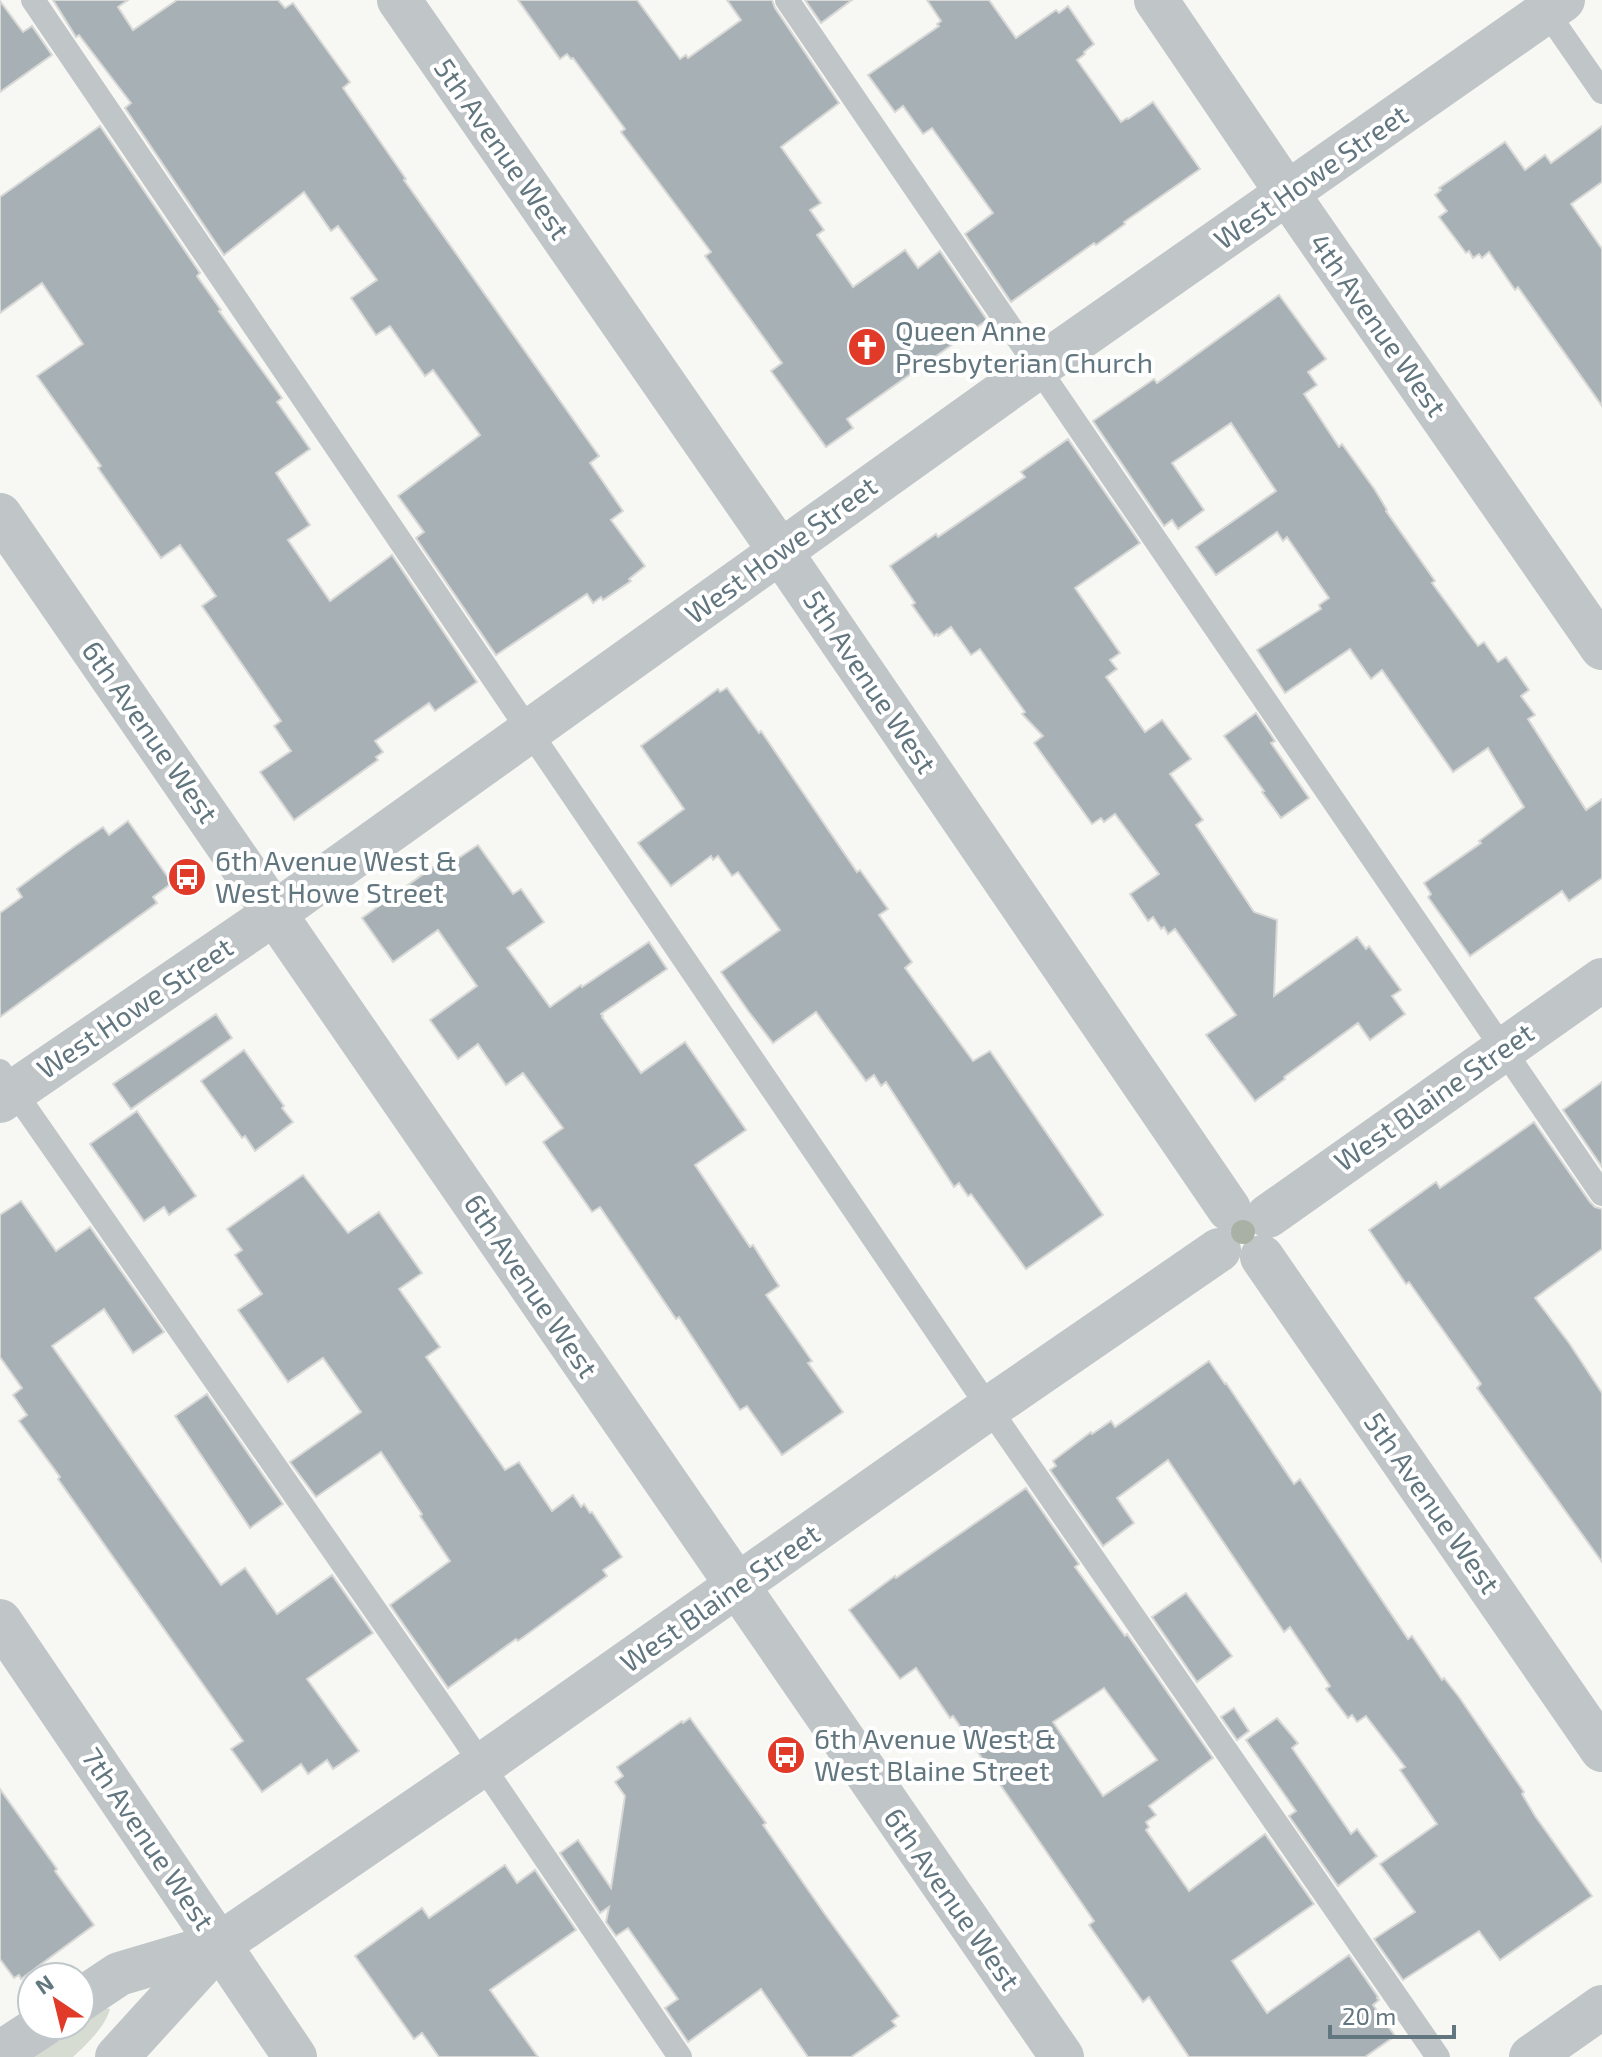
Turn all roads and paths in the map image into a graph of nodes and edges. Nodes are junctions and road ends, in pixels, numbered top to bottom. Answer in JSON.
{"nodes":[{"id":1,"x":33,"y":0,"type":"edge"},
{"id":2,"x":399,"y":0,"type":"edge"},
{"id":3,"x":787,"y":0,"type":"edge"},
{"id":4,"x":1156,"y":0,"type":"edge"},
{"id":5,"x":1550,"y":4,"type":"edge"},
{"id":6,"x":1602,"y":92,"type":"edge"},
{"id":7,"x":1287,"y":193,"type":"junction"},
{"id":8,"x":1037,"y":368,"type":"junction"},
{"id":9,"x":0,"y":515,"type":"edge"},
{"id":10,"x":780,"y":551,"type":"junction"},
{"id":11,"x":1602,"y":648,"type":"edge"},
{"id":12,"x":529,"y":731,"type":"junction"},
{"id":13,"x":275,"y":913,"type":"junction"},
{"id":14,"x":1602,"y":980,"type":"edge"},
{"id":15,"x":1502,"y":1049,"type":"junction"},
{"id":16,"x":4,"y":1088,"type":"edge"},
{"id":17,"x":1602,"y":1194,"type":"edge"},
{"id":18,"x":1244,"y":1233,"type":"junction"},
{"id":19,"x":989,"y":1408,"type":"junction"},
{"id":20,"x":736,"y":1588,"type":"junction"},
{"id":21,"x":0,"y":1621,"type":"edge"},
{"id":22,"x":1602,"y":1750,"type":"edge"},
{"id":23,"x":482,"y":1765,"type":"junction"},
{"id":24,"x":220,"y":1944,"type":"junction"},
{"id":25,"x":96,"y":1989,"type":"edge"},
{"id":26,"x":1602,"y":2007,"type":"edge"},
{"id":27,"x":18,"y":2041,"type":"edge"},
{"id":28,"x":0,"y":2053,"type":"edge"},
{"id":29,"x":117,"y":2057,"type":"edge"},
{"id":30,"x":295,"y":2057,"type":"edge"},
{"id":31,"x":680,"y":2057,"type":"edge"},
{"id":32,"x":1062,"y":2057,"type":"edge"},
{"id":33,"x":1438,"y":2057,"type":"edge"},
{"id":34,"x":1531,"y":2057,"type":"edge"}],
"edges":[{"from":1,"to":12,"type":"lane"},
{"from":2,"to":10,"type":"street","name":"5th Avenue West"},
{"from":3,"to":8,"type":"lane"},
{"from":4,"to":7,"type":"street","name":"4th Avenue West"},
{"from":5,"to":6,"type":"lane"},
{"from":5,"to":7,"type":"street","name":"West Howe Street"},
{"from":7,"to":8,"type":"street","name":"West Howe Street"},
{"from":7,"to":11,"type":"street","name":"4th Avenue West"},
{"from":8,"to":10,"type":"street","name":"West Howe Street"},
{"from":8,"to":15,"type":"lane"},
{"from":9,"to":13,"type":"street","name":"6th Avenue West"},
{"from":10,"to":12,"type":"street","name":"West Howe Street"},
{"from":10,"to":18,"type":"street","name":"5th Avenue West"},
{"from":12,"to":13,"type":"street","name":"West Howe Street"},
{"from":12,"to":19,"type":"lane"},
{"from":13,"to":16,"type":"street","name":"West Howe Street"},
{"from":13,"to":20,"type":"street","name":"6th Avenue West"},
{"from":14,"to":15,"type":"street","name":"West Blaine Street"},
{"from":15,"to":17,"type":"lane"},
{"from":15,"to":18,"type":"street","name":"West Blaine Street"},
{"from":16,"to":23,"type":"lane"},
{"from":18,"to":19,"type":"street","name":"West Blaine Street"},
{"from":18,"to":22,"type":"street","name":"5th Avenue West"},
{"from":19,"to":20,"type":"street","name":"West Blaine Street"},
{"from":19,"to":33,"type":"lane"},
{"from":20,"to":23,"type":"street","name":"West Blaine Street"},
{"from":20,"to":32,"type":"street","name":"6th Avenue West"},
{"from":21,"to":24,"type":"street","name":"7th Avenue West"},
{"from":23,"to":24,"type":"street","name":"West Blaine Street"},
{"from":23,"to":31,"type":"lane"},
{"from":24,"to":25,"type":"street","name":"West Blaine Street"},
{"from":24,"to":29,"type":"street","name":"West Blaine Street"},
{"from":24,"to":30,"type":"street","name":"7th Avenue West"},
{"from":26,"to":34,"type":"street"},
{"from":27,"to":28,"type":"street"}]}
